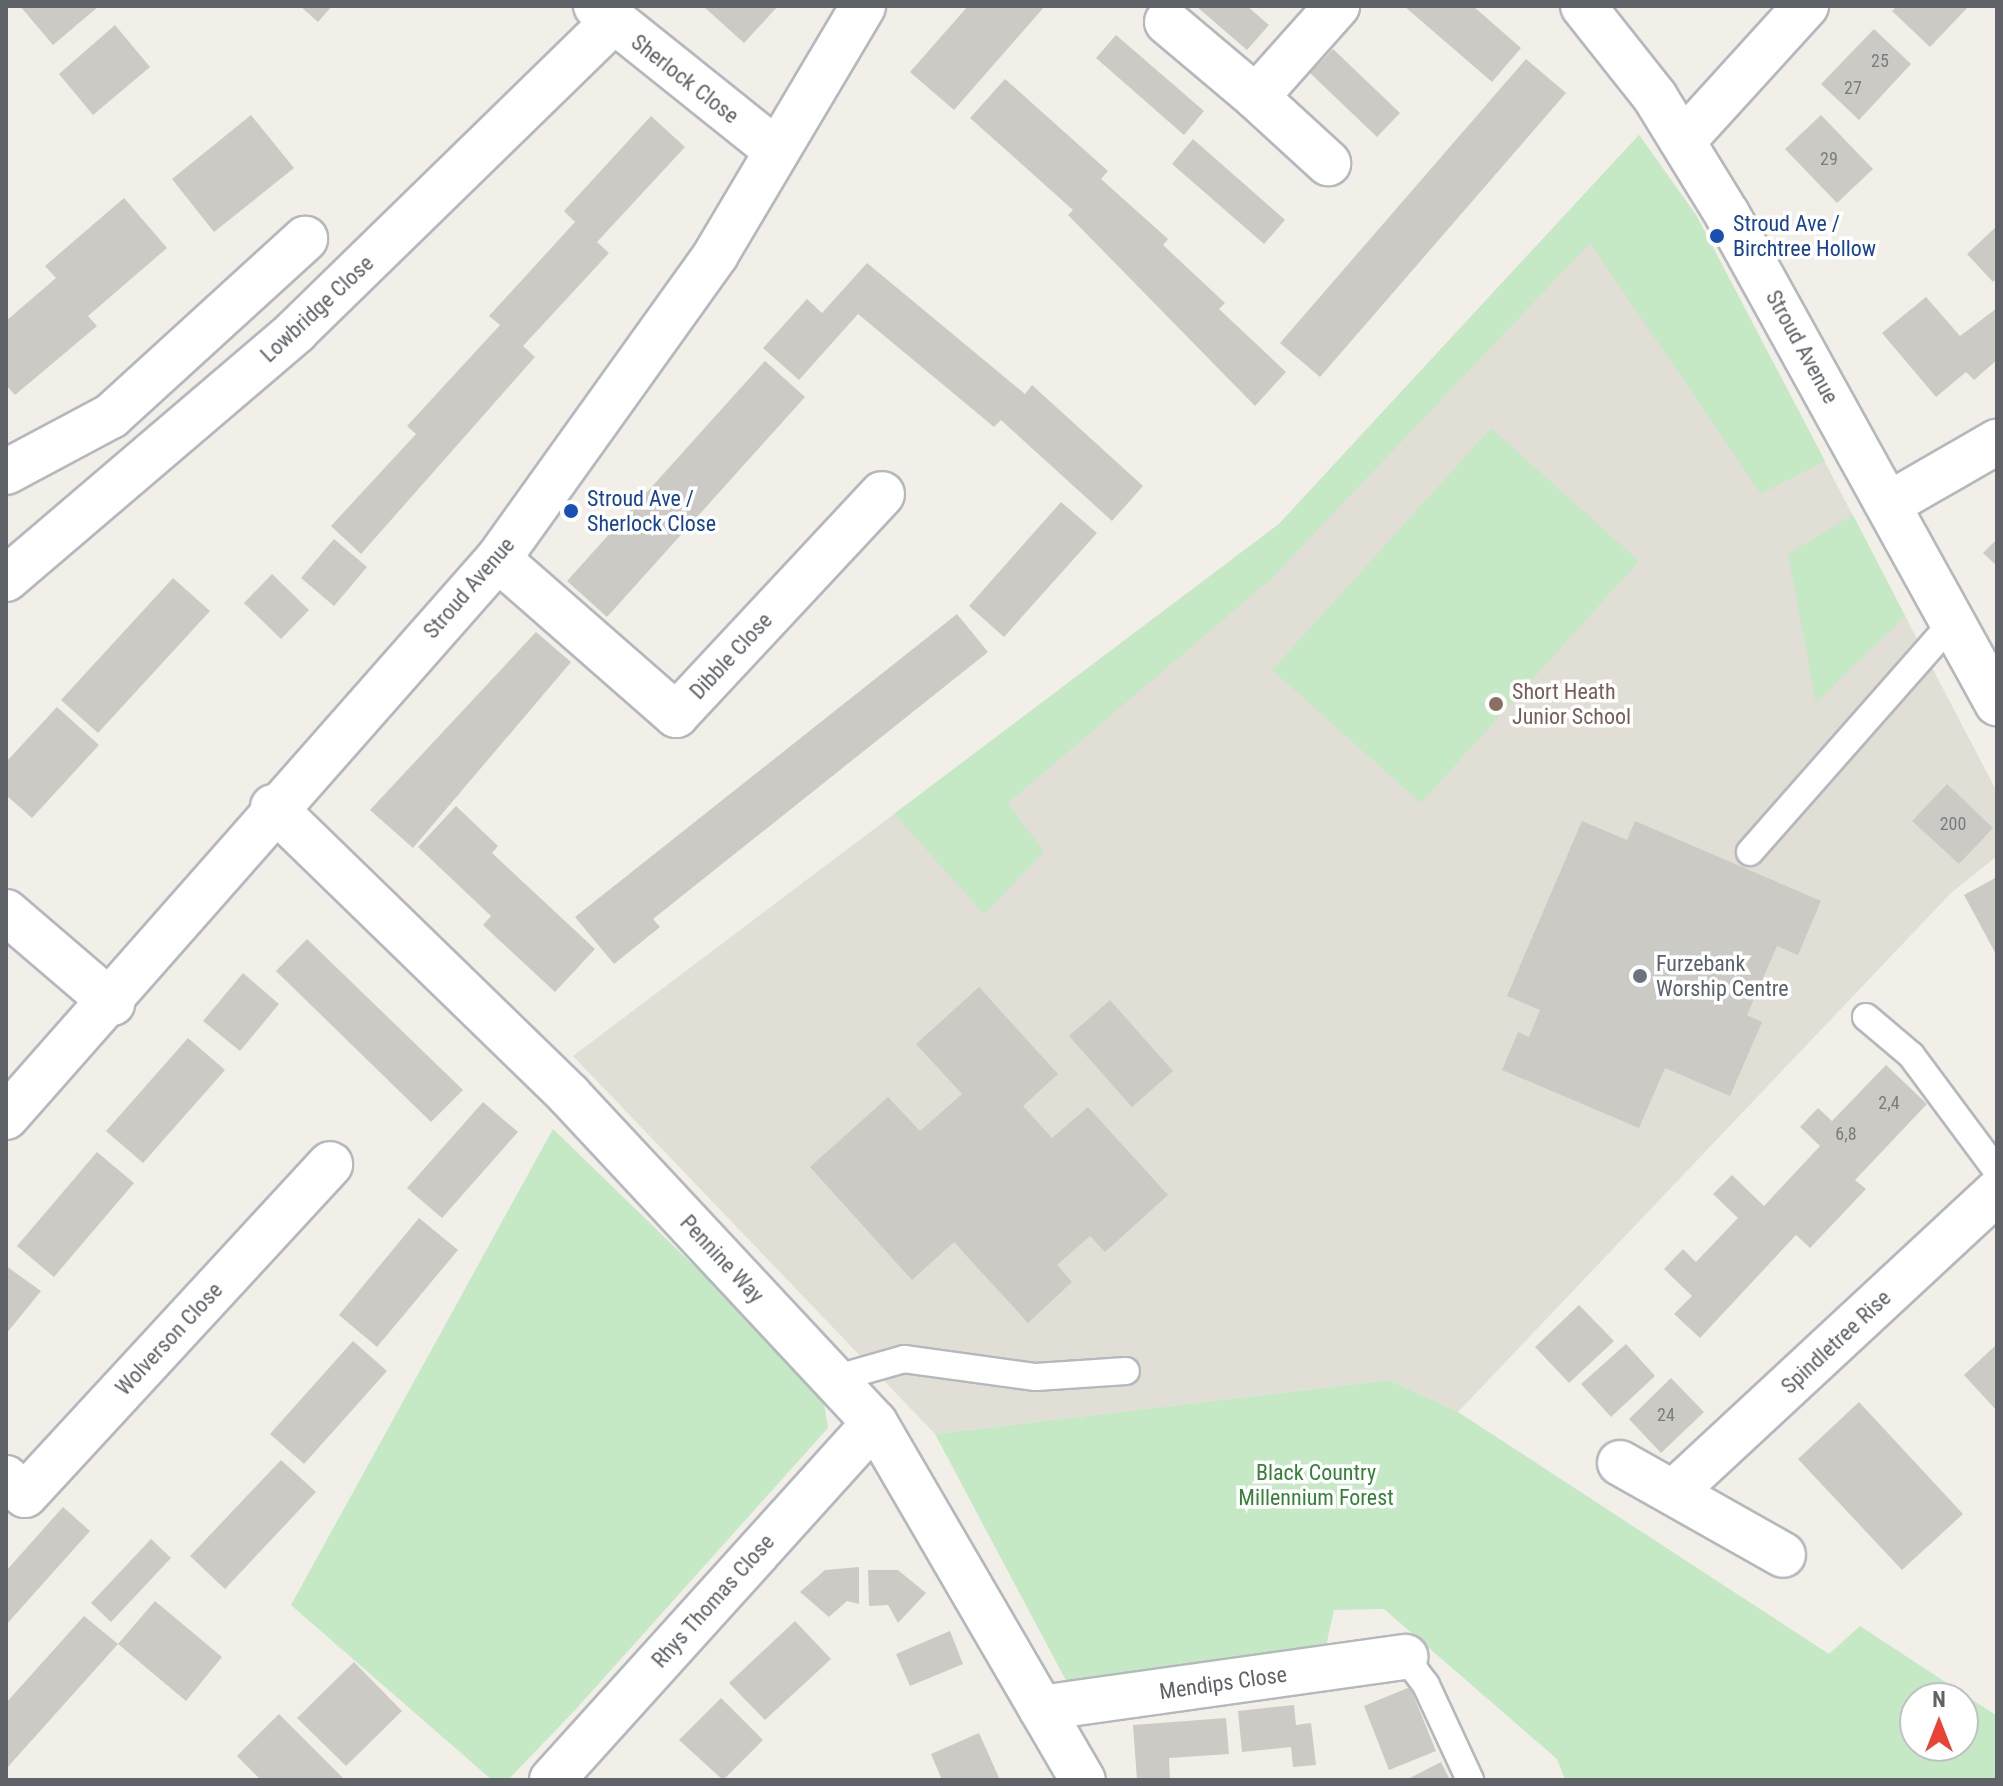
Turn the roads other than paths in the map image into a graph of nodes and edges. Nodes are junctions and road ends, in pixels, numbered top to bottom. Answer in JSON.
{"nodes":[{"id":1,"x":863,"y":6,"type":"edge"},
{"id":2,"x":1337,"y":6,"type":"edge"},
{"id":3,"x":1583,"y":6,"type":"edge"},
{"id":4,"x":1806,"y":6,"type":"edge"},
{"id":5,"x":604,"y":14,"type":"edge"},
{"id":6,"x":1167,"y":22,"type":"dead end"},
{"id":7,"x":1256,"y":97,"type":"junction"},
{"id":8,"x":1683,"y":141,"type":"junction"},
{"id":9,"x":776,"y":150,"type":"junction"},
{"id":10,"x":1328,"y":163,"type":"dead end"},
{"id":11,"x":305,"y":239,"type":"dead end"},
{"id":12,"x":1997,"y":442,"type":"edge"},
{"id":13,"x":6,"y":472,"type":"edge"},
{"id":14,"x":882,"y":494,"type":"dead end"},
{"id":15,"x":1889,"y":504,"type":"junction"},
{"id":16,"x":498,"y":559,"type":"junction"},
{"id":17,"x":6,"y":579,"type":"edge"},
{"id":18,"x":1952,"y":623,"type":"junction"},
{"id":19,"x":1997,"y":703,"type":"edge"},
{"id":20,"x":273,"y":807,"type":"junction"},
{"id":21,"x":1750,"y":852,"type":"dead end"},
{"id":22,"x":6,"y":912,"type":"edge"},
{"id":23,"x":112,"y":1003,"type":"junction"},
{"id":24,"x":1866,"y":1017,"type":"dead end"},
{"id":25,"x":6,"y":1117,"type":"edge"},
{"id":26,"x":330,"y":1164,"type":"dead end"},
{"id":27,"x":1997,"y":1171,"type":"edge"},
{"id":28,"x":1997,"y":1192,"type":"edge"},
{"id":29,"x":1126,"y":1371,"type":"dead end"},
{"id":30,"x":834,"y":1379,"type":"junction"},
{"id":31,"x":875,"y":1423,"type":"junction"},
{"id":32,"x":1620,"y":1463,"type":"dead end"},
{"id":33,"x":6,"y":1478,"type":"edge"},
{"id":34,"x":1674,"y":1492,"type":"junction"},
{"id":35,"x":1783,"y":1555,"type":"dead end"},
{"id":36,"x":1405,"y":1657,"type":"joint"},
{"id":37,"x":1041,"y":1708,"type":"junction"},
{"id":38,"x":552,"y":1780,"type":"edge"},
{"id":39,"x":1083,"y":1780,"type":"edge"},
{"id":40,"x":1470,"y":1780,"type":"edge"}],
"edges":[{"from":1,"to":9,"type":"street","name":"Stroud Avenue"},
{"from":2,"to":7,"type":"street"},
{"from":3,"to":8,"type":"street","name":"Stroud Avenue"},
{"from":4,"to":8,"type":"street"},
{"from":5,"to":9,"type":"street","name":"Sherlock Close"},
{"from":5,"to":17,"type":"street","name":"Lowbridge Close"},
{"from":6,"to":7,"type":"street"},
{"from":7,"to":10,"type":"street"},
{"from":8,"to":15,"type":"street","name":"Stroud Avenue"},
{"from":9,"to":16,"type":"street","name":"Stroud Avenue"},
{"from":11,"to":13,"type":"street"},
{"from":12,"to":15,"type":"street"},
{"from":14,"to":16,"type":"street","name":"Dibble Close"},
{"from":15,"to":18,"type":"street","name":"Stroud Avenue"},
{"from":16,"to":20,"type":"street","name":"Stroud Avenue"},
{"from":18,"to":19,"type":"street","name":"Stroud Avenue"},
{"from":18,"to":21,"type":"lane"},
{"from":20,"to":23,"type":"street","name":"Stroud Avenue"},
{"from":20,"to":30,"type":"street","name":"Pennine Way"},
{"from":22,"to":23,"type":"street"},
{"from":23,"to":25,"type":"street","name":"Stroud Avenue"},
{"from":24,"to":27,"type":"lane"},
{"from":26,"to":33,"type":"street","name":"Wolverson Close"},
{"from":28,"to":34,"type":"street","name":"Spindletree Rise"},
{"from":29,"to":30,"type":"lane"},
{"from":30,"to":31,"type":"street","name":"Pennine Way"},
{"from":31,"to":37,"type":"street","name":"Pennine Way"},
{"from":31,"to":38,"type":"street","name":"Rhys Thomas Close"},
{"from":32,"to":34,"type":"street"},
{"from":34,"to":35,"type":"street"},
{"from":36,"to":37,"type":"street","name":"Mendips Close"},
{"from":36,"to":40,"type":"lane"},
{"from":37,"to":39,"type":"street","name":"Pennine Way"}]}
